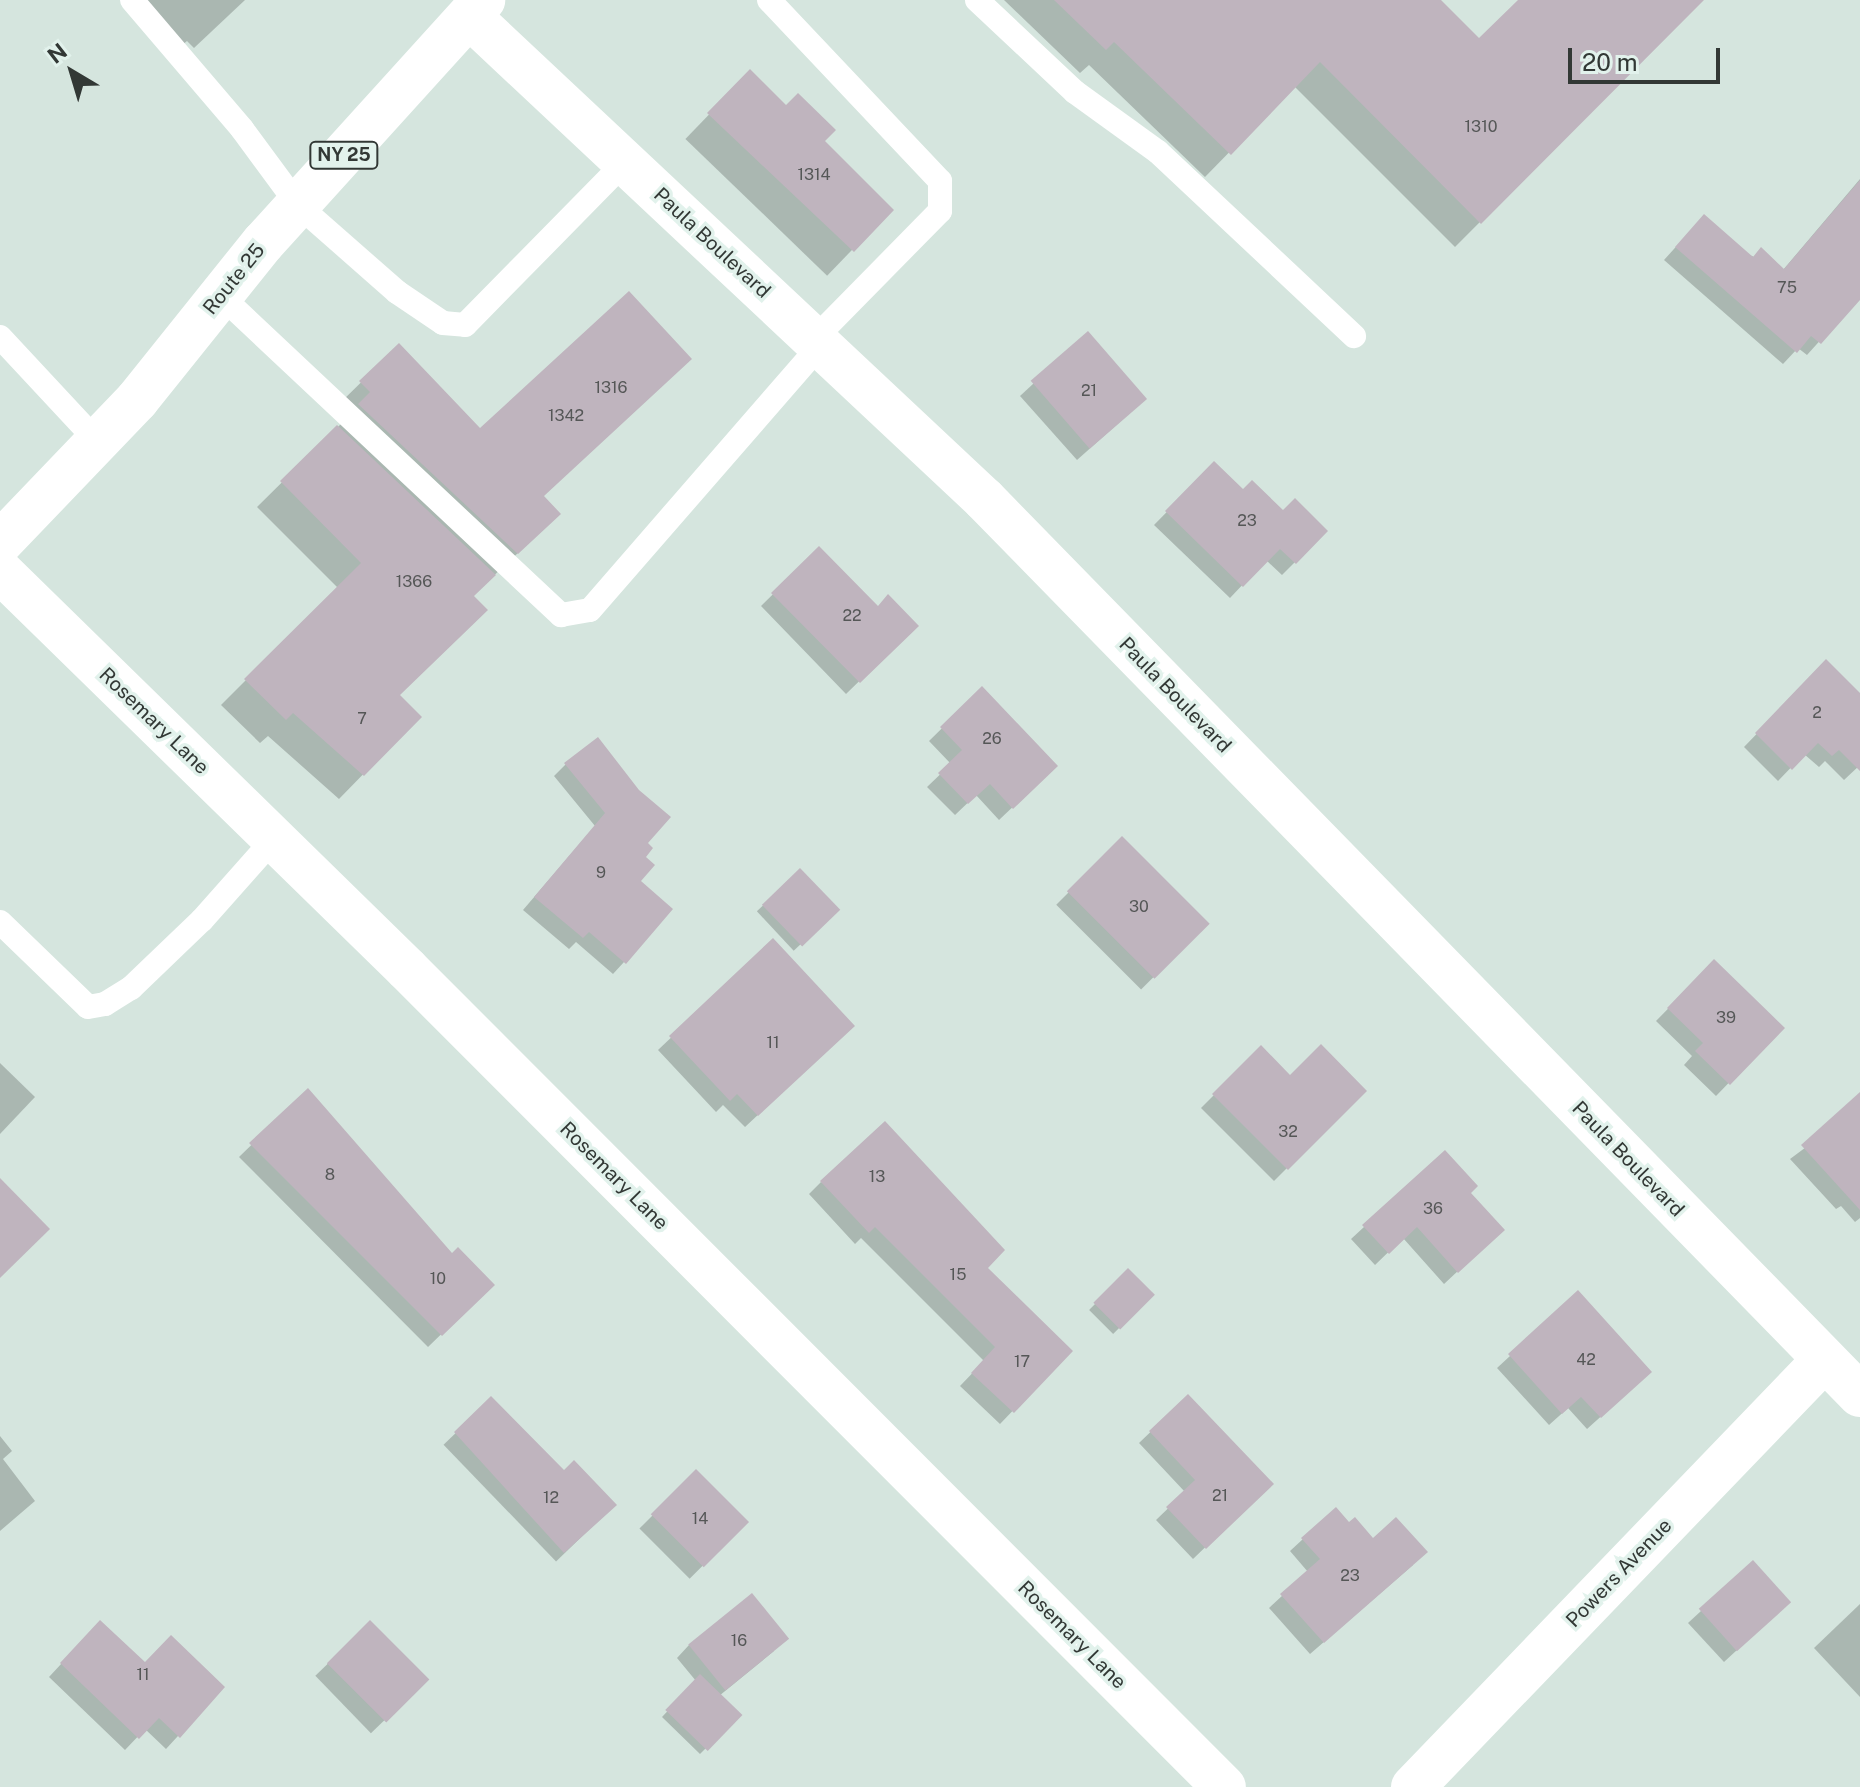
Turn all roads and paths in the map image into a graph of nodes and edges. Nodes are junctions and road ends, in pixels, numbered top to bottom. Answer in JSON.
{"nodes":[{"id":1,"x":132,"y":0,"type":"edge"},
{"id":2,"x":769,"y":0,"type":"edge"},
{"id":3,"x":977,"y":0,"type":"edge"},
{"id":4,"x":477,"y":8,"type":"edge"},
{"id":5,"x":626,"y":161,"type":"junction"},
{"id":6,"x":298,"y":205,"type":"junction"},
{"id":7,"x":220,"y":295,"type":"junction"},
{"id":8,"x":1354,"y":336,"type":"dead end"},
{"id":9,"x":0,"y":337,"type":"edge"},
{"id":10,"x":817,"y":342,"type":"junction"},
{"id":11,"x":98,"y":442,"type":"junction"},
{"id":12,"x":0,"y":543,"type":"edge"},
{"id":13,"x":0,"y":571,"type":"edge"},
{"id":14,"x":274,"y":839,"type":"junction"},
{"id":15,"x":0,"y":922,"type":"edge"},
{"id":16,"x":1824,"y":1360,"type":"junction"},
{"id":17,"x":1860,"y":1395,"type":"edge"},
{"id":18,"x":1224,"y":1787,"type":"edge"},
{"id":19,"x":1413,"y":1787,"type":"edge"}],
"edges":[{"from":1,"to":6,"type":"lane"},
{"from":2,"to":10,"type":"lane"},
{"from":3,"to":8,"type":"lane"},
{"from":4,"to":5,"type":"street","name":"Paula Boulevard"},
{"from":4,"to":6,"type":"street","name":"Route 25","number":"NY 25"},
{"from":5,"to":6,"type":"lane"},
{"from":5,"to":10,"type":"street","name":"Paula Boulevard"},
{"from":6,"to":7,"type":"street","name":"Route 25","number":"NY 25"},
{"from":7,"to":10,"type":"lane"},
{"from":7,"to":11,"type":"street","name":"Route 25","number":"NY 25"},
{"from":9,"to":11,"type":"lane"},
{"from":10,"to":16,"type":"street","name":"Paula Boulevard"},
{"from":11,"to":12,"type":"street","name":"Route 25","number":"NY 25"},
{"from":13,"to":14,"type":"street","name":"Rosemary Lane"},
{"from":14,"to":15,"type":"lane"},
{"from":14,"to":18,"type":"street","name":"Rosemary Lane"},
{"from":16,"to":17,"type":"street","name":"Paula Boulevard"},
{"from":16,"to":19,"type":"street","name":"Powers Avenue"}]}
